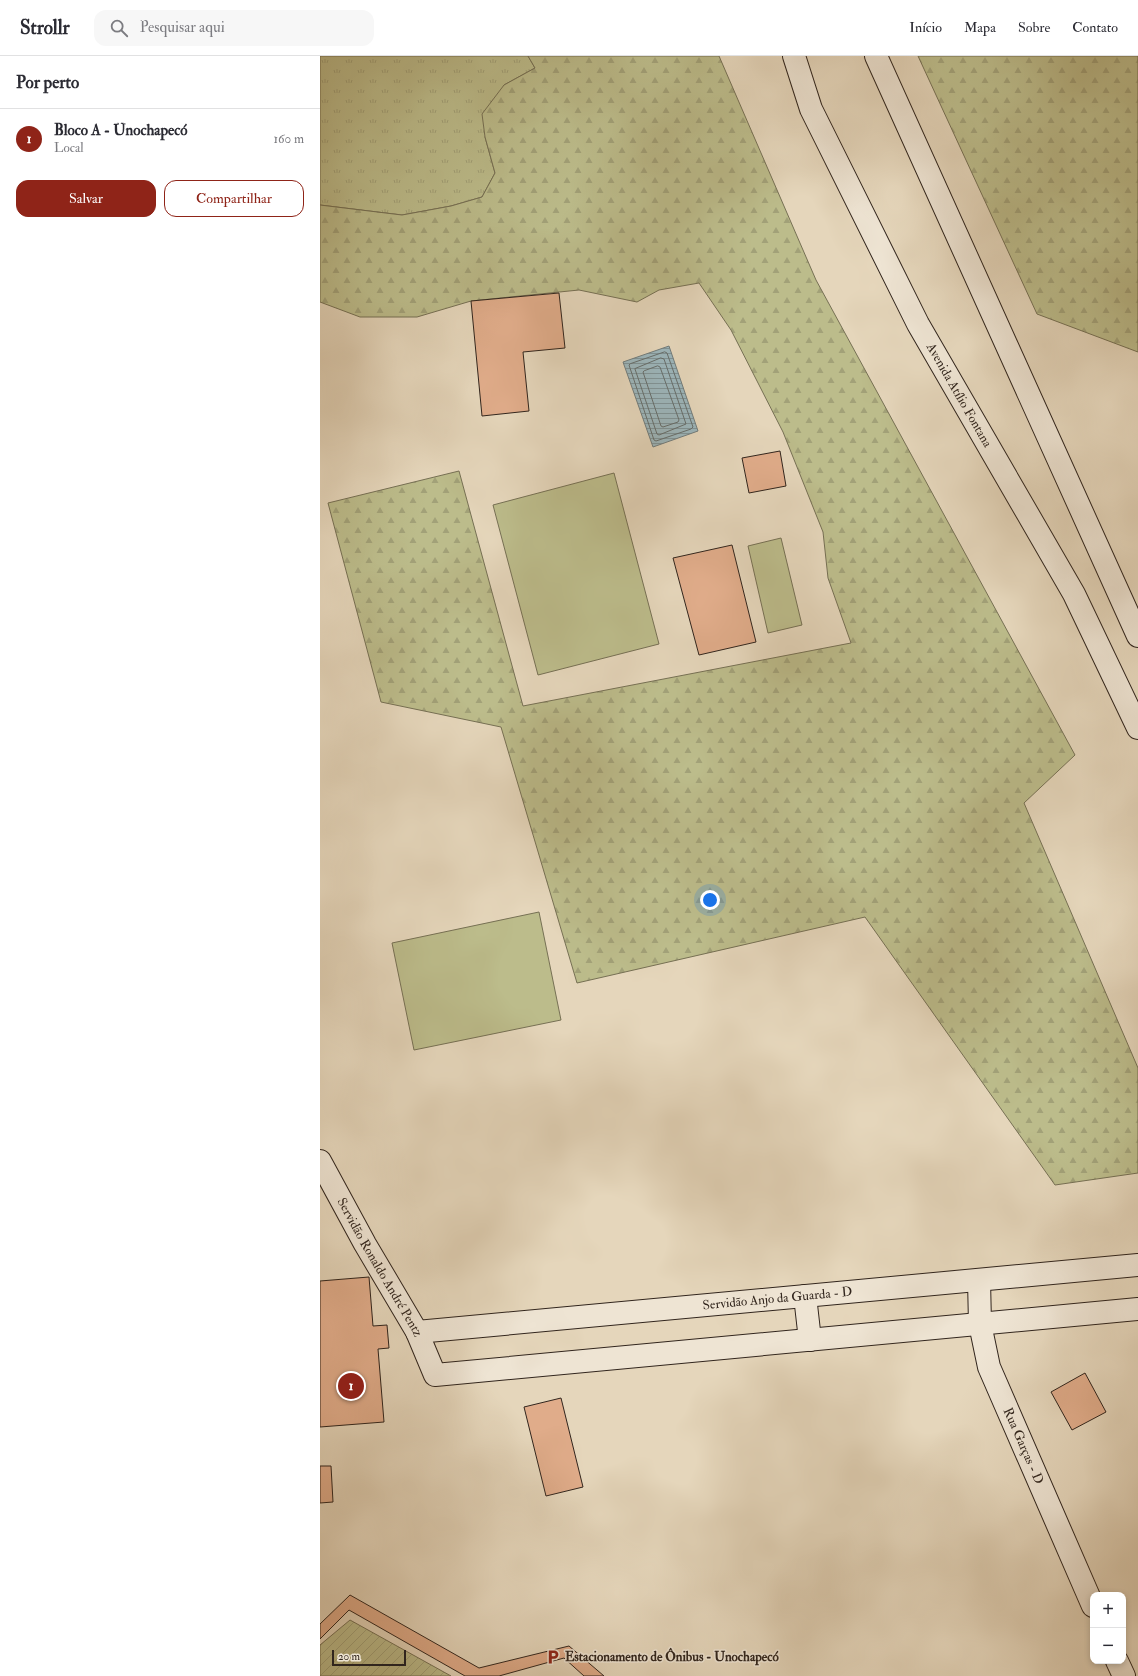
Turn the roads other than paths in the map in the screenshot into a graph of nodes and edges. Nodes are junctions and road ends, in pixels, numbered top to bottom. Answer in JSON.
{"nodes":[{"id":1,"x":794,"y":56,"type":"edge"},
{"id":2,"x":876,"y":56,"type":"edge"},
{"id":3,"x":1138,"y":636,"type":"edge"},
{"id":4,"x":1138,"y":728,"type":"edge"},
{"id":5,"x":320,"y":1161,"type":"edge"},
{"id":6,"x":1138,"y":1265,"type":"edge"},
{"id":7,"x":979,"y":1280,"type":"junction"},
{"id":8,"x":805,"y":1296,"type":"junction"},
{"id":9,"x":1138,"y":1309,"type":"edge"},
{"id":10,"x":980,"y":1324,"type":"junction"},
{"id":11,"x":417,"y":1332,"type":"junction"},
{"id":12,"x":810,"y":1340,"type":"junction"},
{"id":13,"x":1090,"y":1599,"type":"edge"},
{"id":14,"x":1118,"y":1664,"type":"edge"},
{"id":15,"x":1124,"y":1676,"type":"edge"}],
"edges":[{"from":1,"to":4,"type":"street","name":"Avenida Atílio Fontana"},
{"from":2,"to":3,"type":"street"},
{"from":5,"to":11,"type":"street","name":"Servidão Ronaldo André Pentz"},
{"from":6,"to":7,"type":"street","name":"Servidão Anjo da Guarda - D"},
{"from":7,"to":8,"type":"street","name":"Servidão Anjo da Guarda - D"},
{"from":7,"to":10,"type":"street","name":"Rua Garças - D"},
{"from":8,"to":11,"type":"street","name":"Servidão Anjo da Guarda - D"},
{"from":8,"to":12,"type":"street"},
{"from":9,"to":10,"type":"street"},
{"from":10,"to":12,"type":"street"},
{"from":10,"to":13,"type":"street","name":"Rua Garças - D"},
{"from":11,"to":12,"type":"street","name":"Servidão Ronaldo André Pentz"},
{"from":14,"to":15,"type":"street"}]}
